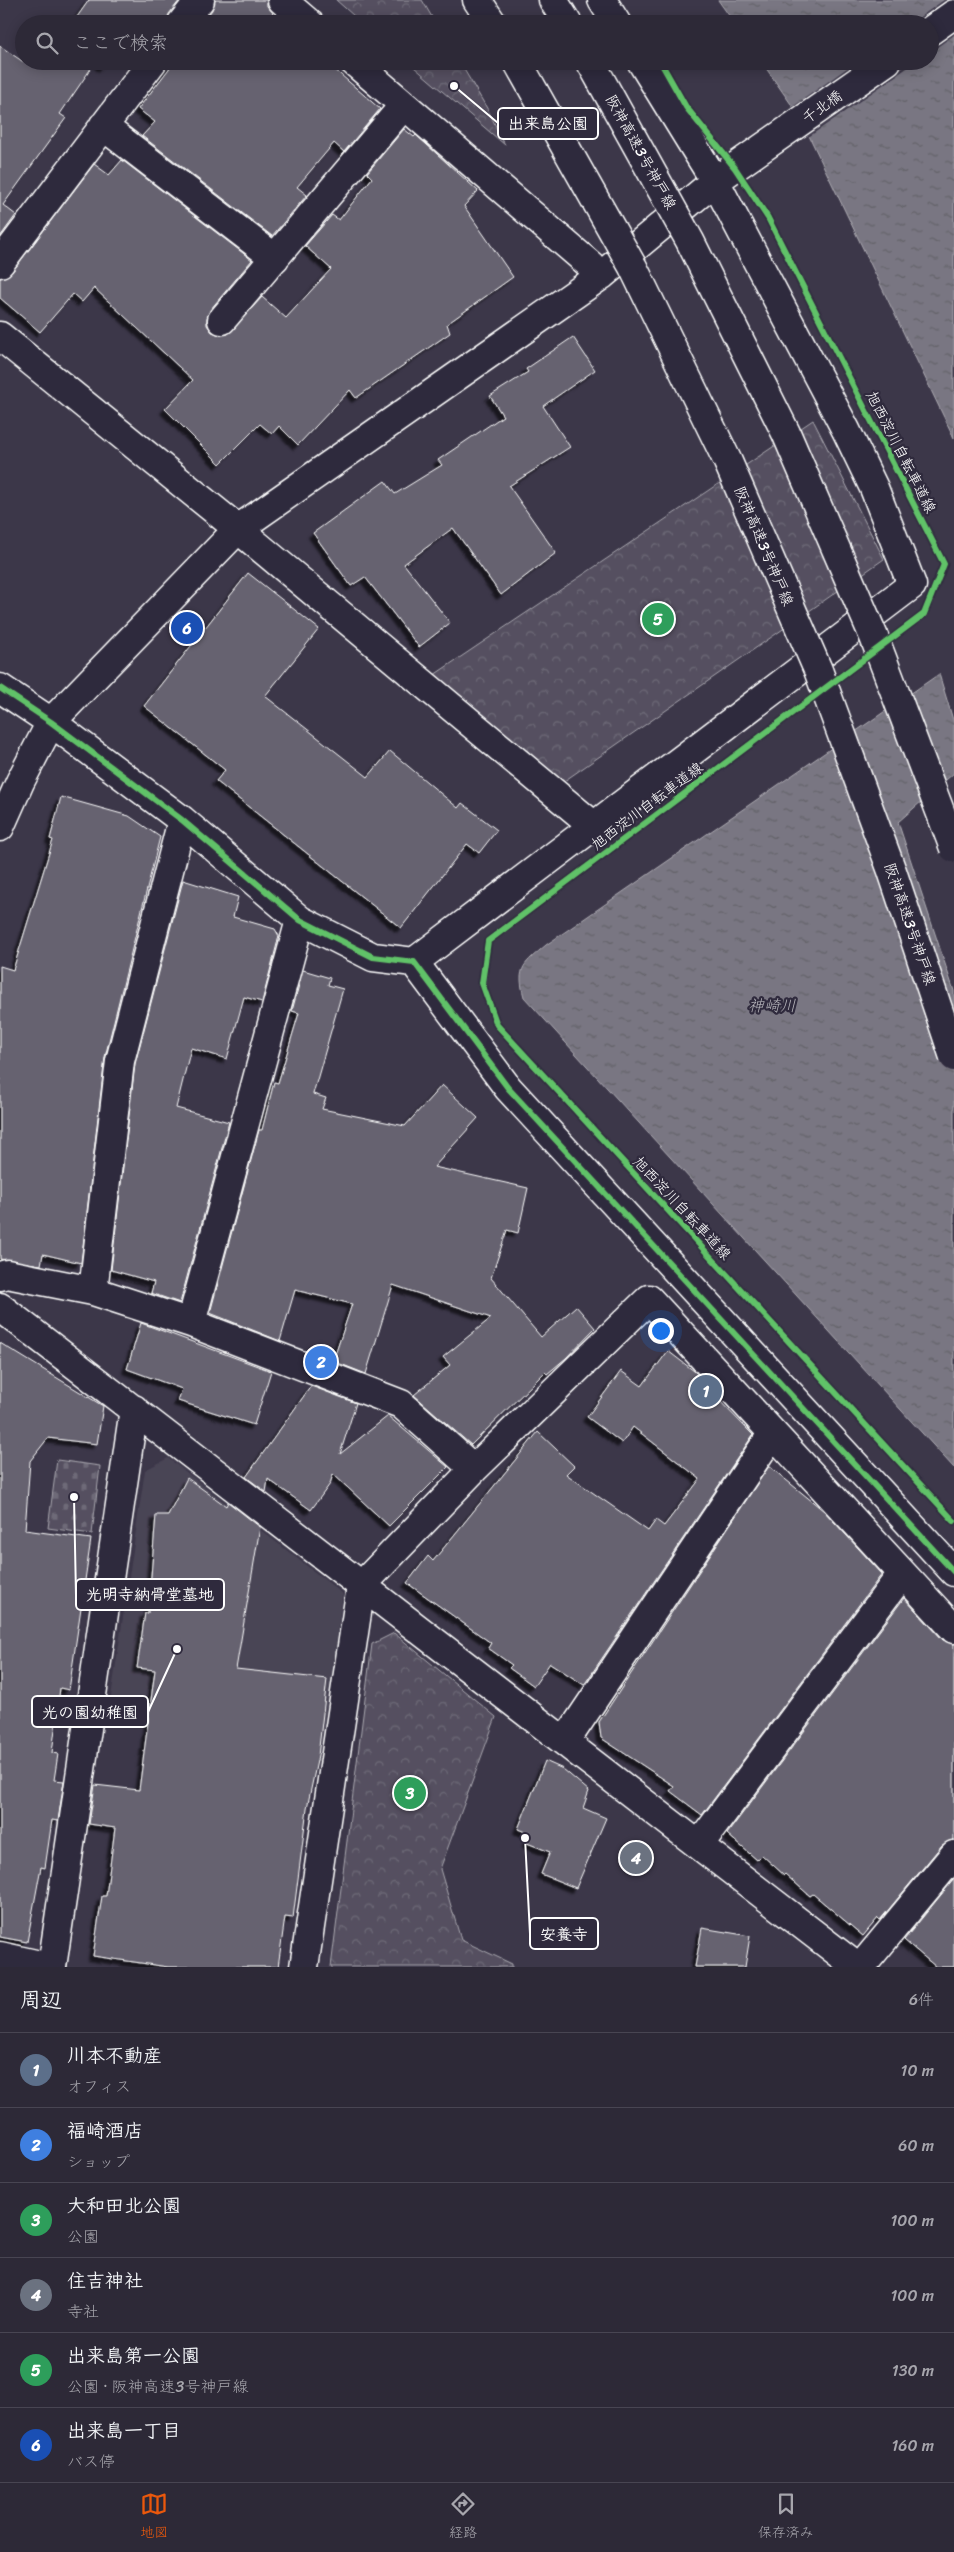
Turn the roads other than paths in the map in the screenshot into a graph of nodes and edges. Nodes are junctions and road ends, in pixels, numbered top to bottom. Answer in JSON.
{"nodes":[{"id":1,"x":200,"y":0,"type":"edge"},
{"id":2,"x":282,"y":0,"type":"edge"},
{"id":3,"x":478,"y":0,"type":"edge"},
{"id":4,"x":553,"y":0,"type":"edge"},
{"id":5,"x":602,"y":0,"type":"edge"},
{"id":6,"x":954,"y":14,"type":"edge"},
{"id":7,"x":189,"y":15,"type":"edge"},
{"id":8,"x":300,"y":15,"type":"edge"},
{"id":9,"x":487,"y":15,"type":"edge"},
{"id":10,"x":562,"y":15,"type":"edge"},
{"id":11,"x":611,"y":15,"type":"edge"},
{"id":12,"x":939,"y":25,"type":"edge"},
{"id":13,"x":146,"y":70,"type":"edge"},
{"id":14,"x":364,"y":70,"type":"edge"},
{"id":15,"x":522,"y":70,"type":"edge"},
{"id":16,"x":595,"y":70,"type":"edge"},
{"id":17,"x":646,"y":70,"type":"edge"},
{"id":18,"x":874,"y":70,"type":"edge"},
{"id":19,"x":404,"y":105,"type":"junction"},
{"id":20,"x":104,"y":126,"type":"junction"},
{"id":21,"x":716,"y":181,"type":"junction"},
{"id":22,"x":275,"y":258,"type":"junction"},
{"id":23,"x":0,"y":263,"type":"edge"},
{"id":24,"x":602,"y":275,"type":"junction"},
{"id":25,"x":222,"y":320,"type":"dead end"},
{"id":26,"x":0,"y":336,"type":"edge"},
{"id":27,"x":238,"y":529,"type":"junction"},
{"id":28,"x":0,"y":688,"type":"edge"},
{"id":29,"x":51,"y":722,"type":"junction"},
{"id":30,"x":182,"y":820,"type":"junction"},
{"id":31,"x":594,"y":826,"type":"junction"},
{"id":32,"x":0,"y":827,"type":"edge"},
{"id":33,"x":954,"y":848,"type":"edge"},
{"id":34,"x":300,"y":920,"type":"junction"},
{"id":35,"x":414,"y":962,"type":"junction"},
{"id":36,"x":954,"y":1057,"type":"edge"},
{"id":37,"x":0,"y":1276,"type":"edge"},
{"id":38,"x":93,"y":1291,"type":"junction"},
{"id":39,"x":0,"y":1307,"type":"edge"},
{"id":40,"x":191,"y":1323,"type":"junction"},
{"id":41,"x":134,"y":1409,"type":"junction"},
{"id":42,"x":773,"y":1433,"type":"junction"},
{"id":43,"x":474,"y":1469,"type":"junction"},
{"id":44,"x":954,"y":1572,"type":"edge"},
{"id":45,"x":902,"y":1574,"type":"junction"},
{"id":46,"x":362,"y":1586,"type":"junction"},
{"id":47,"x":954,"y":1629,"type":"edge"},
{"id":48,"x":565,"y":1742,"type":"junction"},
{"id":49,"x":699,"y":1845,"type":"junction"},
{"id":50,"x":954,"y":1854,"type":"edge"},
{"id":51,"x":0,"y":1956,"type":"edge"},
{"id":52,"x":50,"y":1967,"type":"edge"},
{"id":53,"x":304,"y":1967,"type":"edge"},
{"id":54,"x":857,"y":1967,"type":"edge"},
{"id":55,"x":862,"y":1967,"type":"edge"}],
"edges":[{"from":1,"to":7,"type":"main road"},
{"from":2,"to":8,"type":"main road"},
{"from":3,"to":9,"type":"main road"},
{"from":4,"to":10,"type":"main road"},
{"from":5,"to":11,"type":"main road"},
{"from":6,"to":12,"type":"main road"},
{"from":13,"to":20,"type":"main road"},
{"from":14,"to":19,"type":"main road"},
{"from":15,"to":36,"type":"main road","name":"阪神高速3号神戸線","bridge":true},
{"from":16,"to":33,"type":"main road","name":"阪神高速3号神戸線","bridge":true},
{"from":17,"to":21,"type":"main road"},
{"from":18,"to":21,"type":"main road","name":"千北橋"},
{"from":19,"to":22,"type":"main road"},
{"from":19,"to":24,"type":"main road"},
{"from":20,"to":22,"type":"main road"},
{"from":20,"to":23,"type":"main road"},
{"from":21,"to":24,"type":"main road","name":"千北橋"},
{"from":21,"to":31,"type":"main road"},
{"from":22,"to":25,"type":"main road"},
{"from":24,"to":27,"type":"main road","name":"千北橋"},
{"from":26,"to":27,"type":"main road"},
{"from":27,"to":29,"type":"main road","name":"千北橋"},
{"from":27,"to":31,"type":"main road"},
{"from":28,"to":29,"type":"main road"},
{"from":29,"to":30,"type":"main road"},
{"from":29,"to":32,"type":"main road","name":"千北橋"},
{"from":30,"to":34,"type":"main road"},
{"from":30,"to":38,"type":"main road"},
{"from":31,"to":35,"type":"main road"},
{"from":34,"to":35,"type":"main road"},
{"from":34,"to":40,"type":"main road"},
{"from":35,"to":44,"type":"main road"},
{"from":37,"to":38,"type":"main road"},
{"from":38,"to":40,"type":"main road"},
{"from":39,"to":41,"type":"main road"},
{"from":40,"to":43,"type":"main road"},
{"from":41,"to":46,"type":"main road"},
{"from":41,"to":52,"type":"main road"},
{"from":42,"to":43,"type":"main road"},
{"from":42,"to":45,"type":"main road"},
{"from":42,"to":48,"type":"main road"},
{"from":43,"to":46,"type":"main road"},
{"from":45,"to":47,"type":"main road"},
{"from":45,"to":49,"type":"main road"},
{"from":46,"to":48,"type":"main road"},
{"from":46,"to":53,"type":"main road"},
{"from":48,"to":49,"type":"main road"},
{"from":49,"to":54,"type":"main road"},
{"from":50,"to":55,"type":"main road"},
{"from":51,"to":52,"type":"main road"}]}
